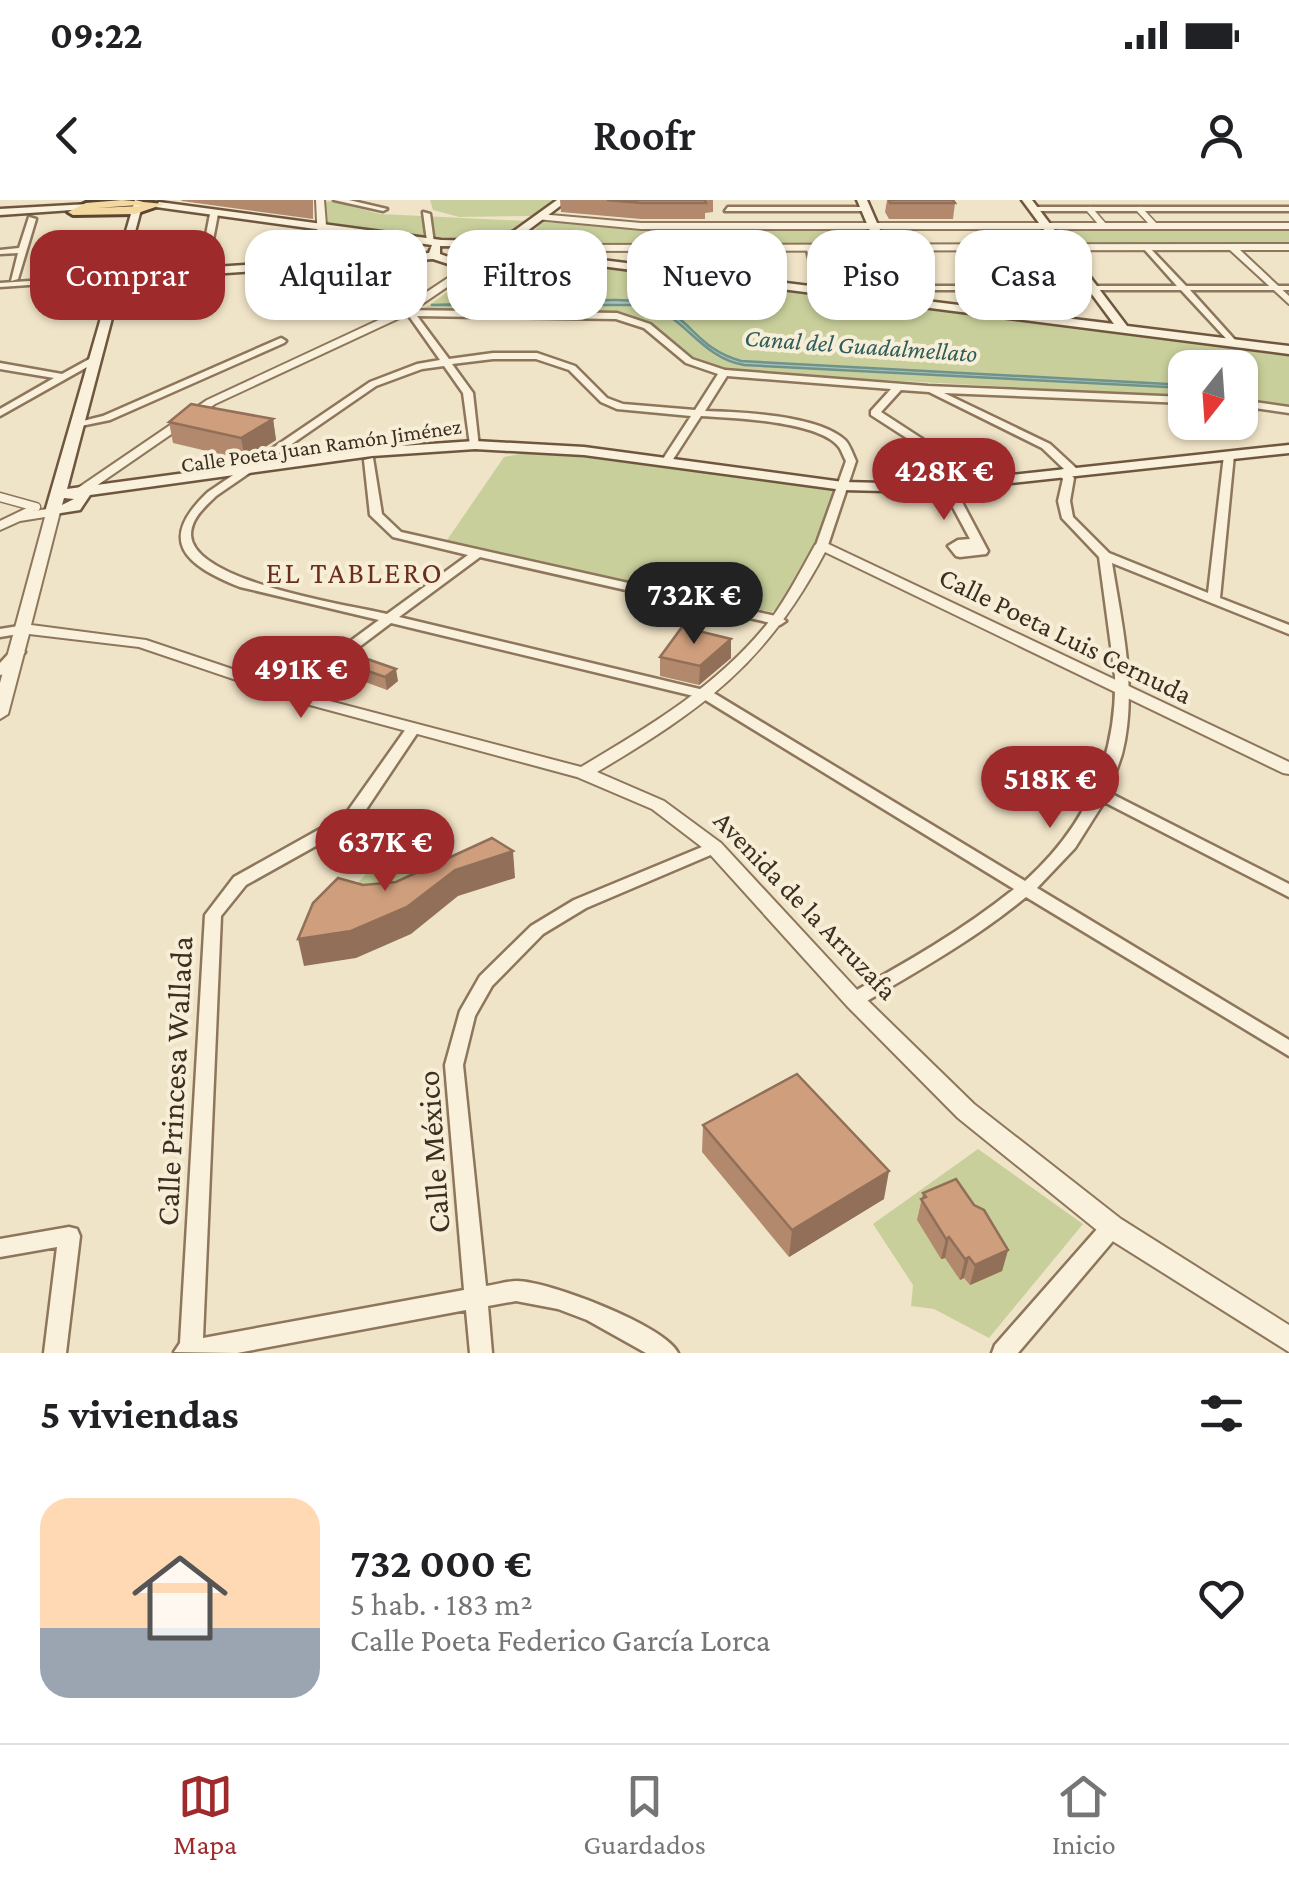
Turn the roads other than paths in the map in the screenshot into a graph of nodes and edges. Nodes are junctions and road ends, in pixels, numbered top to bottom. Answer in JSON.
{"nodes":[{"id":1,"x":320,"y":200,"type":"edge"},
{"id":2,"x":339,"y":200,"type":"edge"},
{"id":3,"x":563,"y":200,"type":"edge"},
{"id":4,"x":1182,"y":200,"type":"edge"},
{"id":5,"x":1241,"y":200,"type":"edge"},
{"id":6,"x":48,"y":204,"type":"edge"},
{"id":7,"x":147,"y":204,"type":"edge"},
{"id":8,"x":173,"y":204,"type":"edge"},
{"id":9,"x":864,"y":204,"type":"edge"},
{"id":10,"x":1030,"y":204,"type":"edge"},
{"id":11,"x":727,"y":205,"type":"edge"},
{"id":12,"x":383,"y":209,"type":"dead end"},
{"id":13,"x":1191,"y":209,"type":"junction"},
{"id":14,"x":1251,"y":209,"type":"junction"},
{"id":15,"x":1289,"y":209,"type":"edge"},
{"id":16,"x":85,"y":210,"type":"junction"},
{"id":17,"x":1090,"y":210,"type":"dead end"},
{"id":18,"x":1140,"y":210,"type":"dead end"},
{"id":19,"x":0,"y":212,"type":"edge"},
{"id":20,"x":214,"y":214,"type":"junction"},
{"id":21,"x":426,"y":214,"type":"dead end"},
{"id":22,"x":32,"y":218,"type":"junction"},
{"id":23,"x":539,"y":218,"type":"junction"},
{"id":24,"x":0,"y":221,"type":"edge"},
{"id":25,"x":1103,"y":224,"type":"dead end"},
{"id":26,"x":1153,"y":224,"type":"dead end"},
{"id":27,"x":731,"y":226,"type":"junction"},
{"id":28,"x":873,"y":226,"type":"junction"},
{"id":29,"x":1046,"y":226,"type":"junction"},
{"id":30,"x":1210,"y":226,"type":"junction"},
{"id":31,"x":1289,"y":226,"type":"edge"},
{"id":32,"x":322,"y":228,"type":"junction"},
{"id":33,"x":136,"y":230,"type":"edge"},
{"id":34,"x":211,"y":230,"type":"edge"},
{"id":35,"x":530,"y":230,"type":"edge"},
{"id":36,"x":875,"y":230,"type":"edge"},
{"id":37,"x":1049,"y":230,"type":"edge"},
{"id":38,"x":447,"y":247,"type":"edge"},
{"id":39,"x":1092,"y":247,"type":"edge"},
{"id":40,"x":1147,"y":247,"type":"junction"},
{"id":41,"x":1232,"y":247,"type":"junction"},
{"id":42,"x":1289,"y":247,"type":"edge"},
{"id":43,"x":435,"y":248,"type":"junction"},
{"id":44,"x":427,"y":249,"type":"edge"},
{"id":45,"x":22,"y":250,"type":"junction"},
{"id":46,"x":0,"y":252,"type":"edge"},
{"id":47,"x":447,"y":252,"type":"edge"},
{"id":48,"x":447,"y":252,"type":"edge"},
{"id":49,"x":30,"y":281,"type":"edge"},
{"id":50,"x":14,"y":282,"type":"junction"},
{"id":51,"x":447,"y":284,"type":"edge"},
{"id":52,"x":0,"y":285,"type":"edge"},
{"id":53,"x":1093,"y":288,"type":"joint"},
{"id":54,"x":1184,"y":288,"type":"junction"},
{"id":55,"x":1275,"y":288,"type":"junction"},
{"id":56,"x":1289,"y":288,"type":"edge"},
{"id":57,"x":1289,"y":301,"type":"edge"},
{"id":58,"x":427,"y":305,"type":"edge"},
{"id":59,"x":427,"y":317,"type":"edge"},
{"id":60,"x":104,"y":320,"type":"edge"},
{"id":61,"x":408,"y":320,"type":"edge"},
{"id":62,"x":418,"y":320,"type":"edge"},
{"id":63,"x":1052,"y":320,"type":"edge"},
{"id":64,"x":1123,"y":329,"type":"junction"},
{"id":65,"x":281,"y":341,"type":"dead end"},
{"id":66,"x":1232,"y":343,"type":"junction"},
{"id":67,"x":1289,"y":350,"type":"edge"},
{"id":68,"x":93,"y":360,"type":"junction"},
{"id":69,"x":447,"y":362,"type":"junction"},
{"id":70,"x":0,"y":366,"type":"edge"},
{"id":71,"x":724,"y":373,"type":"junction"},
{"id":72,"x":64,"y":377,"type":"junction"},
{"id":73,"x":900,"y":385,"type":"junction"},
{"id":74,"x":928,"y":389,"type":"junction"},
{"id":75,"x":1168,"y":399,"type":"edge"},
{"id":76,"x":1258,"y":406,"type":"edge"},
{"id":77,"x":1289,"y":410,"type":"edge"},
{"id":78,"x":0,"y":413,"type":"edge"},
{"id":79,"x":696,"y":415,"type":"junction"},
{"id":80,"x":188,"y":416,"type":"junction"},
{"id":81,"x":206,"y":420,"type":"edge"},
{"id":82,"x":76,"y":424,"type":"junction"},
{"id":83,"x":277,"y":434,"type":"edge"},
{"id":84,"x":295,"y":437,"type":"junction"},
{"id":85,"x":475,"y":446,"type":"junction"},
{"id":86,"x":1289,"y":449,"type":"edge"},
{"id":87,"x":1228,"y":455,"type":"junction"},
{"id":88,"x":369,"y":460,"type":"junction"},
{"id":89,"x":666,"y":462,"type":"junction"},
{"id":90,"x":246,"y":470,"type":"junction"},
{"id":91,"x":1067,"y":470,"type":"junction"},
{"id":92,"x":232,"y":480,"type":"junction"},
{"id":93,"x":970,"y":484,"type":"junction"},
{"id":94,"x":843,"y":486,"type":"junction"},
{"id":95,"x":948,"y":487,"type":"junction"},
{"id":96,"x":59,"y":492,"type":"junction"},
{"id":97,"x":0,"y":498,"type":"edge"},
{"id":98,"x":79,"y":498,"type":"junction"},
{"id":99,"x":36,"y":507,"type":"junction"},
{"id":100,"x":53,"y":512,"type":"junction"},
{"id":101,"x":19,"y":517,"type":"junction"},
{"id":102,"x":0,"y":526,"type":"edge"},
{"id":103,"x":822,"y":545,"type":"junction"},
{"id":104,"x":979,"y":545,"type":"dead end"},
{"id":105,"x":476,"y":554,"type":"junction"},
{"id":106,"x":1105,"y":556,"type":"junction"},
{"id":107,"x":1214,"y":600,"type":"junction"},
{"id":108,"x":390,"y":618,"type":"junction"},
{"id":109,"x":780,"y":621,"type":"junction"},
{"id":110,"x":24,"y":629,"type":"junction"},
{"id":111,"x":1289,"y":630,"type":"edge"},
{"id":112,"x":0,"y":632,"type":"edge"},
{"id":113,"x":18,"y":652,"type":"junction"},
{"id":114,"x":0,"y":671,"type":"edge"},
{"id":115,"x":1122,"y":690,"type":"junction"},
{"id":116,"x":289,"y":693,"type":"junction"},
{"id":117,"x":707,"y":695,"type":"junction"},
{"id":118,"x":0,"y":714,"type":"edge"},
{"id":119,"x":414,"y":729,"type":"junction"},
{"id":120,"x":1289,"y":769,"type":"edge"},
{"id":121,"x":583,"y":774,"type":"junction"},
{"id":122,"x":1100,"y":793,"type":"junction"},
{"id":123,"x":714,"y":847,"type":"junction"},
{"id":124,"x":1289,"y":891,"type":"edge"},
{"id":125,"x":1029,"y":892,"type":"junction"},
{"id":126,"x":854,"y":1000,"type":"junction"},
{"id":127,"x":1289,"y":1049,"type":"edge"},
{"id":128,"x":1112,"y":1227,"type":"junction"},
{"id":129,"x":0,"y":1248,"type":"edge"},
{"id":130,"x":476,"y":1298,"type":"junction"},
{"id":131,"x":1289,"y":1340,"type":"edge"},
{"id":132,"x":188,"y":1352,"type":"edge"},
{"id":133,"x":55,"y":1353,"type":"edge"},
{"id":134,"x":481,"y":1353,"type":"edge"},
{"id":135,"x":668,"y":1353,"type":"edge"},
{"id":136,"x":1003,"y":1353,"type":"edge"}],
"edges":[{"from":1,"to":32,"type":"street"},
{"from":2,"to":12,"type":"street"},
{"from":3,"to":23,"type":"main road"},
{"from":4,"to":13,"type":"street"},
{"from":5,"to":14,"type":"street"},
{"from":6,"to":16,"type":"main road"},
{"from":6,"to":19,"type":"main road"},
{"from":7,"to":8,"type":"main road"},
{"from":7,"to":8,"type":"main road"},
{"from":7,"to":16,"type":"main road"},
{"from":7,"to":33,"type":"main road"},
{"from":8,"to":20,"type":"main road"},
{"from":9,"to":11,"type":"street"},
{"from":9,"to":28,"type":"main road"},
{"from":10,"to":13,"type":"street"},
{"from":10,"to":29,"type":"main road"},
{"from":11,"to":27,"type":"street"},
{"from":13,"to":14,"type":"street"},
{"from":13,"to":30,"type":"street"},
{"from":14,"to":15,"type":"street"},
{"from":16,"to":22,"type":"main road"},
{"from":17,"to":25,"type":"street"},
{"from":18,"to":26,"type":"street"},
{"from":20,"to":32,"type":"main road"},
{"from":20,"to":34,"type":"street"},
{"from":21,"to":43,"type":"street"},
{"from":22,"to":24,"type":"main road"},
{"from":22,"to":45,"type":"street"},
{"from":23,"to":27,"type":"street"},
{"from":23,"to":35,"type":"main road"},
{"from":27,"to":28,"type":"street"},
{"from":28,"to":29,"type":"street"},
{"from":28,"to":36,"type":"main road"},
{"from":29,"to":30,"type":"street"},
{"from":29,"to":37,"type":"main road"},
{"from":30,"to":31,"type":"street"},
{"from":32,"to":43,"type":"main road"},
{"from":38,"to":43,"type":"main road"},
{"from":39,"to":40,"type":"street"},
{"from":40,"to":41,"type":"street"},
{"from":40,"to":54,"type":"street"},
{"from":41,"to":42,"type":"street"},
{"from":41,"to":55,"type":"street"},
{"from":43,"to":44,"type":"main road"},
{"from":43,"to":47,"type":"main road"},
{"from":43,"to":48,"type":"main road"},
{"from":45,"to":46,"type":"street"},
{"from":45,"to":50,"type":"street"},
{"from":49,"to":50,"type":"street"},
{"from":50,"to":52,"type":"street"},
{"from":51,"to":58,"type":"street"},
{"from":53,"to":54,"type":"street"},
{"from":53,"to":64,"type":"main road"},
{"from":54,"to":55,"type":"street"},
{"from":54,"to":66,"type":"street"},
{"from":55,"to":56,"type":"street"},
{"from":55,"to":57,"type":"street"},
{"from":59,"to":71,"type":"street"},
{"from":60,"to":68,"type":"main road"},
{"from":61,"to":80,"type":"street"},
{"from":62,"to":69,"type":"street"},
{"from":63,"to":64,"type":"main road"},
{"from":64,"to":66,"type":"main road"},
{"from":65,"to":82,"type":"street"},
{"from":66,"to":67,"type":"main road"},
{"from":68,"to":72,"type":"street"},
{"from":68,"to":82,"type":"main road"},
{"from":69,"to":79,"type":"street"},
{"from":69,"to":84,"type":"street"},
{"from":69,"to":85,"type":"street"},
{"from":70,"to":72,"type":"street"},
{"from":71,"to":73,"type":"street"},
{"from":71,"to":79,"type":"street"},
{"from":72,"to":78,"type":"street"},
{"from":73,"to":74,"type":"street"},
{"from":73,"to":93,"type":"street"},
{"from":74,"to":75,"type":"street"},
{"from":74,"to":91,"type":"street"},
{"from":76,"to":77,"type":"street"},
{"from":79,"to":89,"type":"street"},
{"from":79,"to":94,"type":"street"},
{"from":80,"to":81,"type":"street"},
{"from":80,"to":98,"type":"street"},
{"from":82,"to":96,"type":"main road"},
{"from":83,"to":84,"type":"street"},
{"from":84,"to":90,"type":"street"},
{"from":85,"to":88,"type":"main road","name":"Calle Poeta Juan Ramón Jiménez"},
{"from":85,"to":89,"type":"main road"},
{"from":85,"to":90,"type":"main road","name":"Calle Poeta Juan Ramón Jiménez"},
{"from":86,"to":87,"type":"main road"},
{"from":87,"to":91,"type":"main road"},
{"from":87,"to":107,"type":"street"},
{"from":88,"to":92,"type":"main road","name":"Calle Poeta Juan Ramón Jiménez"},
{"from":88,"to":105,"type":"street"},
{"from":89,"to":94,"type":"main road"},
{"from":90,"to":92,"type":"street"},
{"from":90,"to":98,"type":"main road","name":"Calle Poeta Juan Ramón Jiménez"},
{"from":91,"to":93,"type":"main road"},
{"from":91,"to":106,"type":"street"},
{"from":92,"to":98,"type":"main road","name":"Calle Poeta Juan Ramón Jiménez"},
{"from":92,"to":108,"type":"street"},
{"from":93,"to":95,"type":"main road"},
{"from":94,"to":95,"type":"main road"},
{"from":94,"to":103,"type":"street"},
{"from":95,"to":104,"type":"street"},
{"from":96,"to":98,"type":"main road"},
{"from":96,"to":99,"type":"street"},
{"from":96,"to":100,"type":"main road"},
{"from":97,"to":99,"type":"street"},
{"from":98,"to":100,"type":"main road"},
{"from":99,"to":101,"type":"street"},
{"from":100,"to":101,"type":"street"},
{"from":100,"to":110,"type":"street"},
{"from":101,"to":102,"type":"street"},
{"from":103,"to":109,"type":"street"},
{"from":103,"to":115,"type":"street","name":"Calle Poeta Luis Cernuda"},
{"from":105,"to":108,"type":"street"},
{"from":105,"to":109,"type":"street"},
{"from":106,"to":107,"type":"street"},
{"from":106,"to":115,"type":"street"},
{"from":107,"to":111,"type":"street"},
{"from":108,"to":116,"type":"street"},
{"from":108,"to":117,"type":"street"},
{"from":109,"to":117,"type":"street"},
{"from":110,"to":112,"type":"street"},
{"from":110,"to":113,"type":"street"},
{"from":110,"to":116,"type":"street","name":"Avenida de la Arruzafa"},
{"from":113,"to":114,"type":"street"},
{"from":113,"to":118,"type":"street"},
{"from":115,"to":120,"type":"street","name":"Calle Poeta Luis Cernuda"},
{"from":115,"to":122,"type":"street"},
{"from":116,"to":119,"type":"street","name":"Avenida de la Arruzafa"},
{"from":117,"to":121,"type":"street"},
{"from":117,"to":125,"type":"street"},
{"from":119,"to":121,"type":"street","name":"Avenida de la Arruzafa"},
{"from":119,"to":132,"type":"street","name":"Calle Princesa Wallada"},
{"from":121,"to":123,"type":"street","name":"Avenida de la Arruzafa"},
{"from":122,"to":124,"type":"street"},
{"from":122,"to":125,"type":"street"},
{"from":123,"to":126,"type":"street","name":"Avenida de la Arruzafa"},
{"from":123,"to":130,"type":"street","name":"Calle México"},
{"from":125,"to":126,"type":"street"},
{"from":125,"to":127,"type":"street"},
{"from":126,"to":128,"type":"street","name":"Avenida de la Arruzafa"},
{"from":128,"to":131,"type":"street","name":"Avenida de la Arruzafa"},
{"from":128,"to":136,"type":"street"},
{"from":129,"to":133,"type":"street"},
{"from":130,"to":132,"type":"street"},
{"from":130,"to":134,"type":"street","name":"Calle México"},
{"from":130,"to":135,"type":"street"}]}
